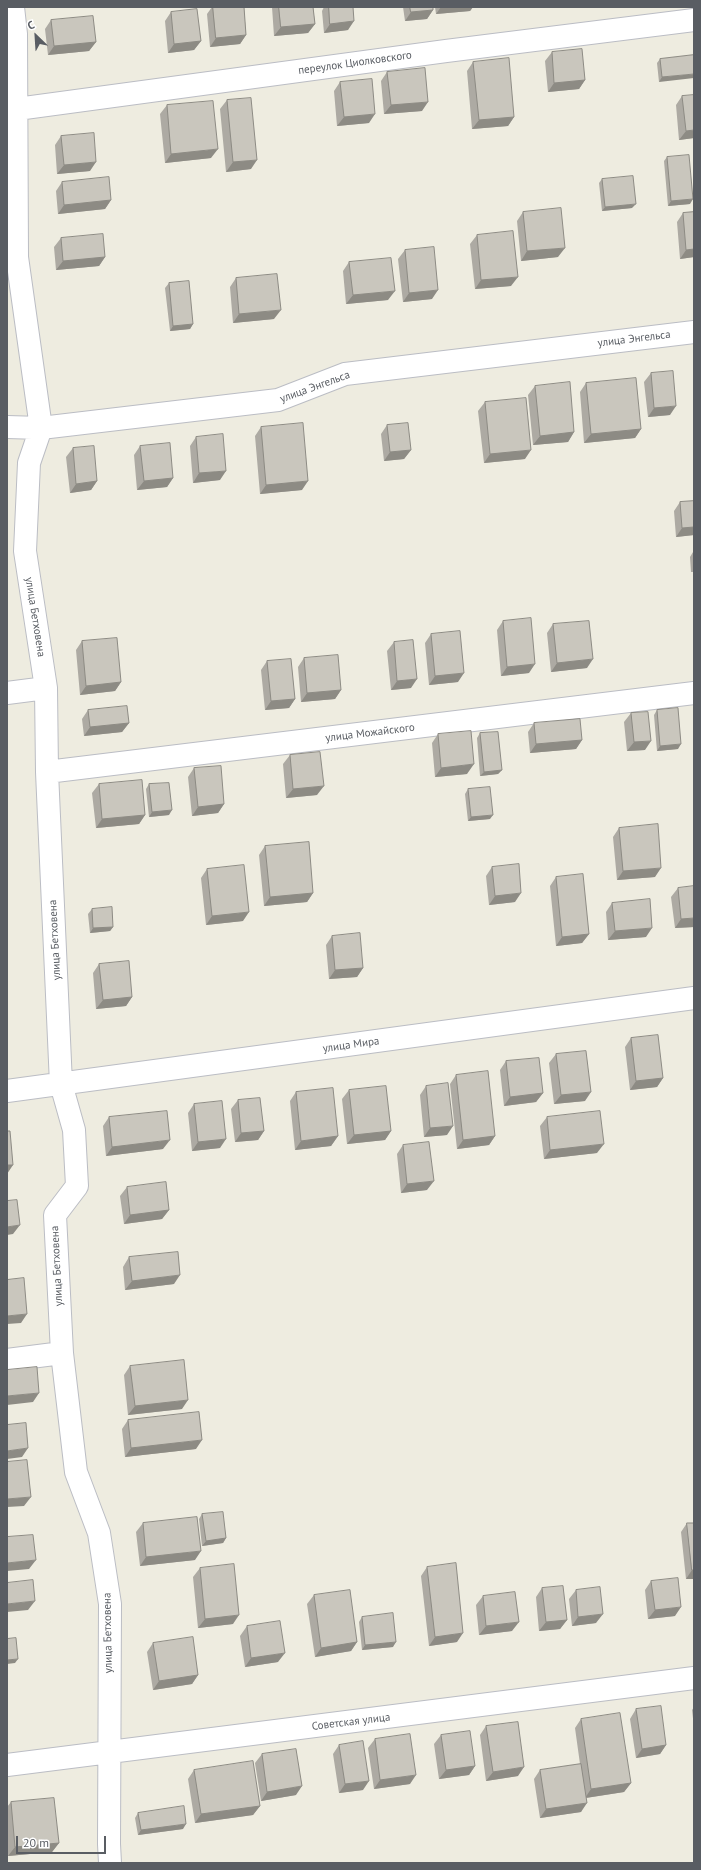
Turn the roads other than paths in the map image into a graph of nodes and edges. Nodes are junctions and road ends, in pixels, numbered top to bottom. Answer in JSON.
{"nodes":[{"id":1,"x":13,"y":7,"type":"edge"},
{"id":2,"x":694,"y":20,"type":"edge"},
{"id":3,"x":11,"y":34,"type":"edge"},
{"id":4,"x":17,"y":110,"type":"junction"},
{"id":5,"x":694,"y":332,"type":"edge"},
{"id":6,"x":7,"y":427,"type":"edge"},
{"id":7,"x":41,"y":428,"type":"junction"},
{"id":8,"x":46,"y":688,"type":"junction"},
{"id":9,"x":7,"y":693,"type":"edge"},
{"id":10,"x":694,"y":693,"type":"edge"},
{"id":11,"x":47,"y":772,"type":"junction"},
{"id":12,"x":694,"y":998,"type":"edge"},
{"id":13,"x":61,"y":1084,"type":"junction"},
{"id":14,"x":7,"y":1091,"type":"edge"},
{"id":15,"x":62,"y":1353,"type":"junction"},
{"id":16,"x":7,"y":1360,"type":"edge"},
{"id":17,"x":694,"y":1678,"type":"edge"},
{"id":18,"x":109,"y":1753,"type":"junction"},
{"id":19,"x":7,"y":1765,"type":"edge"},
{"id":20,"x":110,"y":1863,"type":"edge"}],
"edges":[{"from":1,"to":3,"type":"street","name":"улица Бетховена"},
{"from":2,"to":4,"type":"street","name":"переулок Циолковского"},
{"from":3,"to":4,"type":"street","name":"улица Бетховена"},
{"from":4,"to":7,"type":"street","name":"улица Бетховена"},
{"from":5,"to":7,"type":"street","name":"улица Энгельса"},
{"from":6,"to":7,"type":"street","name":"улица Энгельса"},
{"from":7,"to":8,"type":"street","name":"улица Бетховена"},
{"from":8,"to":9,"type":"street"},
{"from":8,"to":11,"type":"street","name":"улица Бетховена"},
{"from":10,"to":11,"type":"street","name":"улица Можайского"},
{"from":11,"to":13,"type":"street","name":"улица Бетховена"},
{"from":12,"to":13,"type":"street","name":"улица Мира"},
{"from":13,"to":14,"type":"street","name":"улица Мира"},
{"from":13,"to":15,"type":"street","name":"улица Бетховена"},
{"from":15,"to":16,"type":"street"},
{"from":15,"to":18,"type":"street","name":"улица Бетховена"},
{"from":17,"to":18,"type":"street","name":"Советская улица"},
{"from":18,"to":19,"type":"street","name":"Советская улица"},
{"from":18,"to":20,"type":"street","name":"улица Бетховена"}]}
